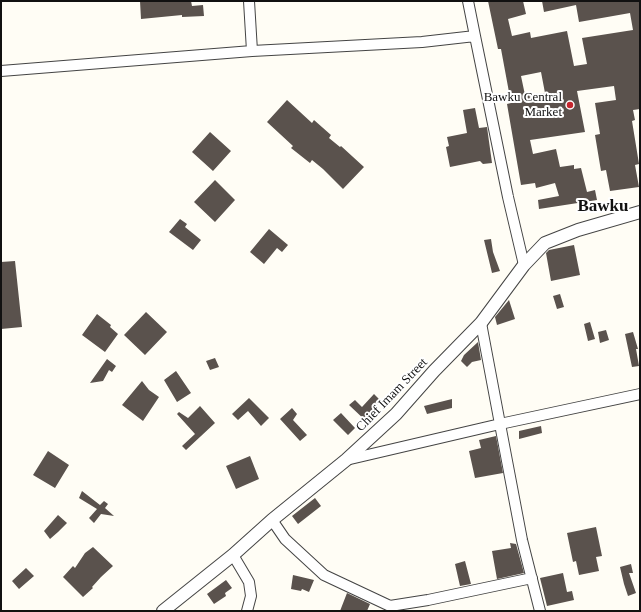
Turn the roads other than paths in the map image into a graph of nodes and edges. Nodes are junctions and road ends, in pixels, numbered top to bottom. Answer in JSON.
{"nodes":[{"id":1,"x":249,"y":1,"type":"edge"},
{"id":2,"x":468,"y":1,"type":"edge"},
{"id":3,"x":475,"y":36,"type":"junction"},
{"id":4,"x":252,"y":51,"type":"junction"},
{"id":5,"x":1,"y":71,"type":"edge"},
{"id":6,"x":640,"y":212,"type":"edge"},
{"id":7,"x":524,"y":265,"type":"junction"},
{"id":8,"x":481,"y":323,"type":"junction"},
{"id":9,"x":640,"y":394,"type":"edge"},
{"id":10,"x":500,"y":424,"type":"junction"},
{"id":11,"x":346,"y":460,"type":"junction"},
{"id":12,"x":272,"y":520,"type":"junction"},
{"id":13,"x":233,"y":555,"type":"junction"},
{"id":14,"x":532,"y":578,"type":"junction"},
{"id":15,"x":163,"y":611,"type":"edge"},
{"id":16,"x":247,"y":611,"type":"edge"},
{"id":17,"x":540,"y":611,"type":"edge"}],
"edges":[{"from":1,"to":4,"type":"street"},
{"from":2,"to":3,"type":"street"},
{"from":3,"to":4,"type":"street"},
{"from":3,"to":7,"type":"street"},
{"from":4,"to":5,"type":"street"},
{"from":6,"to":7,"type":"street","name":"Chief Imam Street"},
{"from":7,"to":8,"type":"street","name":"Chief Imam Street"},
{"from":8,"to":10,"type":"street"},
{"from":8,"to":11,"type":"street","name":"Chief Imam Street"},
{"from":9,"to":10,"type":"street"},
{"from":10,"to":11,"type":"street"},
{"from":10,"to":14,"type":"street"},
{"from":11,"to":12,"type":"street","name":"Chief Imam Street"},
{"from":12,"to":13,"type":"street","name":"Chief Imam Street"},
{"from":12,"to":14,"type":"street"},
{"from":13,"to":15,"type":"street","name":"Chief Imam Street"},
{"from":13,"to":16,"type":"street"},
{"from":14,"to":17,"type":"street"}]}
